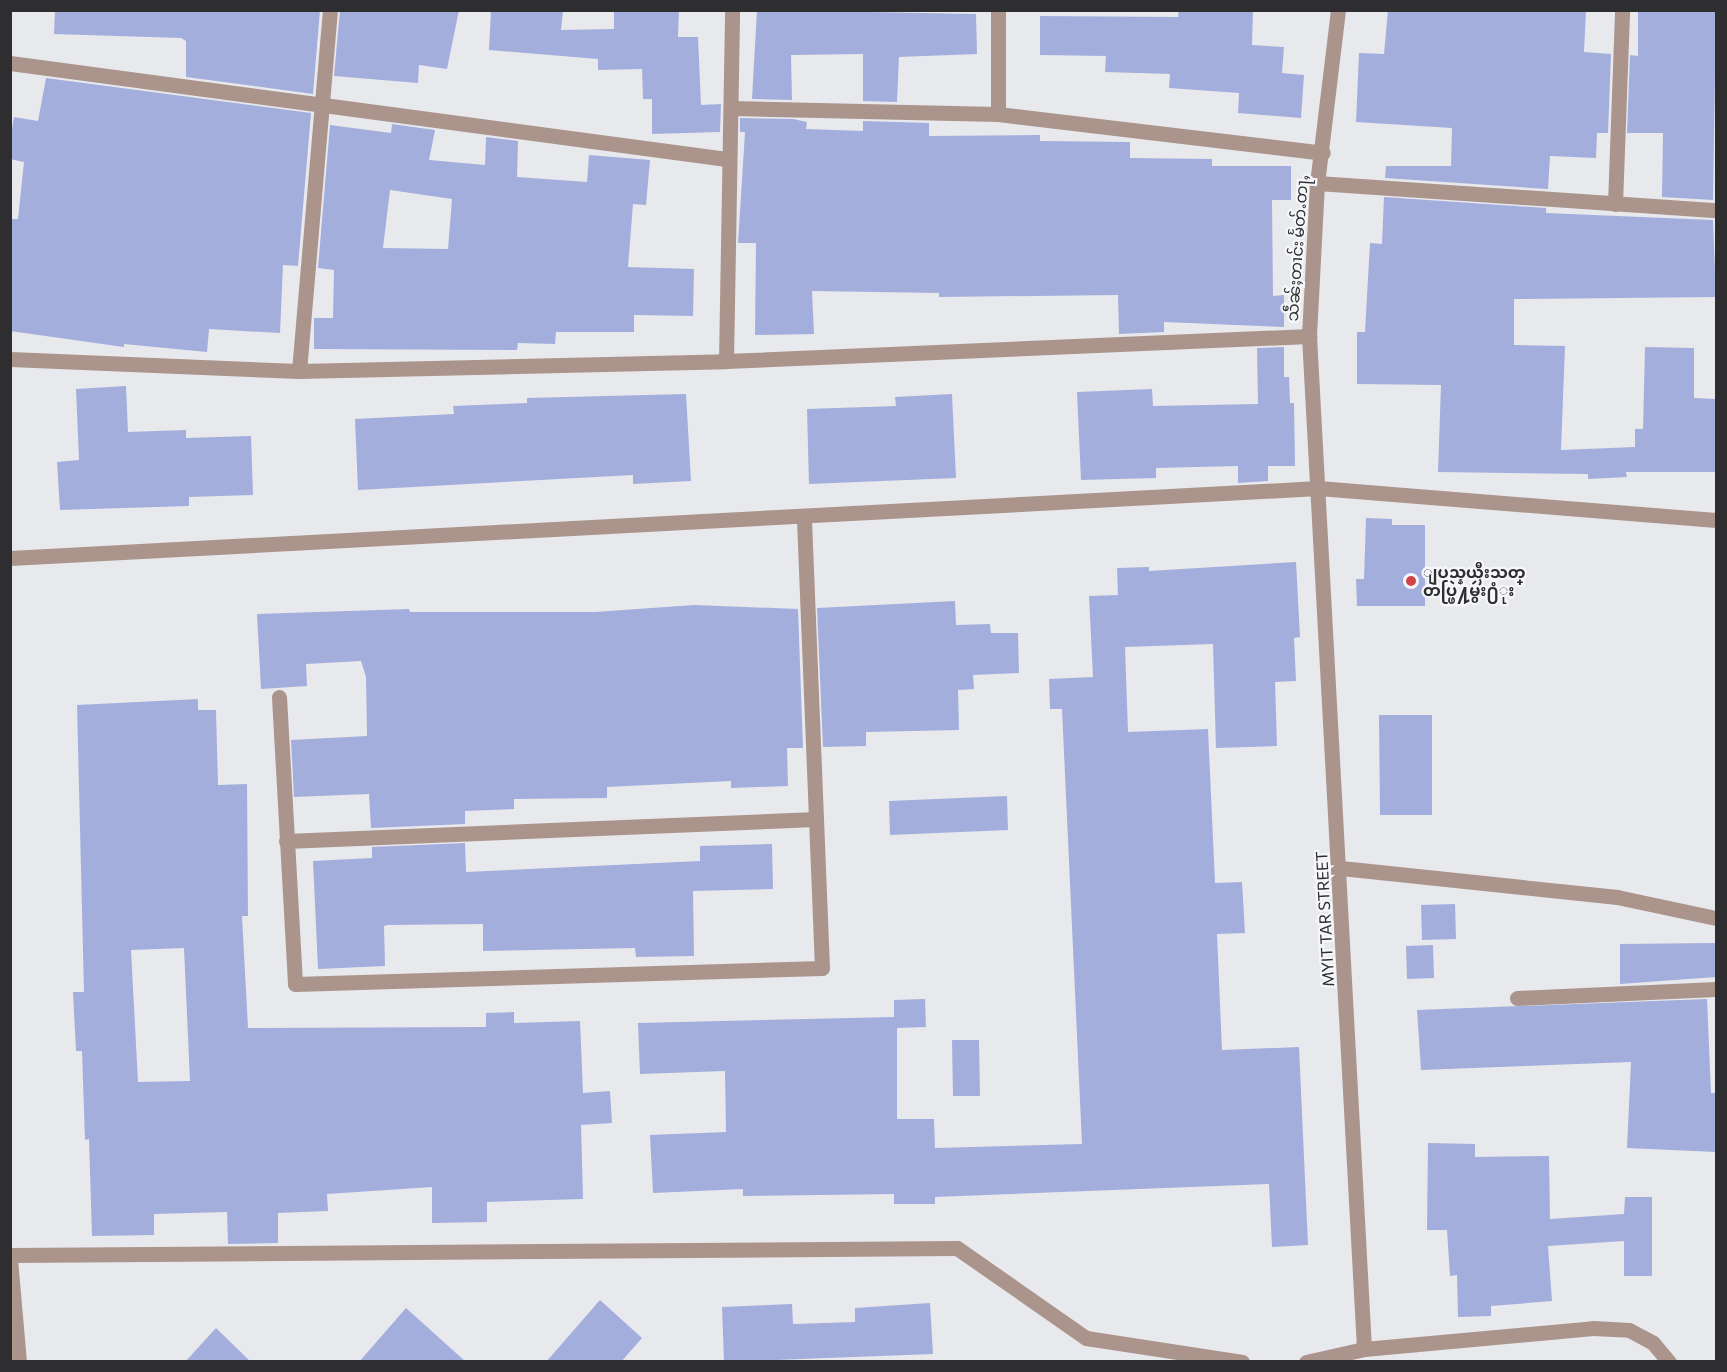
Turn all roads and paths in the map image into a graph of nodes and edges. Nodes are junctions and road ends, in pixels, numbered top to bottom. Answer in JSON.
{"nodes":[{"id":1,"x":330,"y":10,"type":"edge"},
{"id":2,"x":732,"y":10,"type":"edge"},
{"id":3,"x":998,"y":10,"type":"edge"},
{"id":4,"x":1338,"y":10,"type":"edge"},
{"id":5,"x":1622,"y":10,"type":"edge"},
{"id":6,"x":10,"y":63,"type":"edge"},
{"id":7,"x":323,"y":108,"type":"junction"},
{"id":8,"x":731,"y":108,"type":"junction"},
{"id":9,"x":998,"y":114,"type":"junction"},
{"id":10,"x":1323,"y":153,"type":"junction"},
{"id":11,"x":728,"y":159,"type":"junction"},
{"id":12,"x":1317,"y":183,"type":"junction"},
{"id":13,"x":1615,"y":204,"type":"junction"},
{"id":14,"x":1716,"y":210,"type":"edge"},
{"id":15,"x":1309,"y":336,"type":"junction"},
{"id":16,"x":10,"y":359,"type":"edge"},
{"id":17,"x":726,"y":361,"type":"junction"},
{"id":18,"x":299,"y":370,"type":"junction"},
{"id":19,"x":1318,"y":488,"type":"junction"},
{"id":20,"x":804,"y":516,"type":"junction"},
{"id":21,"x":1716,"y":520,"type":"edge"},
{"id":22,"x":10,"y":558,"type":"edge"},
{"id":23,"x":279,"y":697,"type":"dead end"},
{"id":24,"x":816,"y":819,"type":"junction"},
{"id":25,"x":286,"y":841,"type":"junction"},
{"id":26,"x":1341,"y":868,"type":"junction"},
{"id":27,"x":1716,"y":918,"type":"edge"},
{"id":28,"x":1716,"y":989,"type":"edge"},
{"id":29,"x":1517,"y":998,"type":"dead end"},
{"id":30,"x":10,"y":1257,"type":"edge"},
{"id":31,"x":1364,"y":1349,"type":"junction"},
{"id":32,"x":19,"y":1362,"type":"edge"},
{"id":33,"x":1242,"y":1362,"type":"edge"},
{"id":34,"x":1306,"y":1362,"type":"edge"},
{"id":35,"x":1670,"y":1362,"type":"edge"}],
"edges":[{"from":1,"to":7,"type":"street"},
{"from":2,"to":8,"type":"street"},
{"from":3,"to":9,"type":"street"},
{"from":4,"to":10,"type":"street","name":"သဵၼ်ႈတၢင်း မႅတ်ႉတႃႇ"},
{"from":5,"to":13,"type":"street"},
{"from":6,"to":7,"type":"street"},
{"from":7,"to":11,"type":"street"},
{"from":7,"to":18,"type":"street"},
{"from":8,"to":9,"type":"street"},
{"from":8,"to":11,"type":"street"},
{"from":9,"to":10,"type":"street"},
{"from":10,"to":12,"type":"street","name":"သဵၼ်ႈတၢင်း မႅတ်ႉတႃႇ"},
{"from":11,"to":17,"type":"street"},
{"from":12,"to":13,"type":"street"},
{"from":12,"to":15,"type":"street","name":"သဵၼ်ႈတၢင်း မႅတ်ႉတႃႇ"},
{"from":13,"to":14,"type":"street"},
{"from":15,"to":17,"type":"street"},
{"from":15,"to":19,"type":"street","name":"သဵၼ်ႈတၢင်း မႅတ်ႉတႃႇ"},
{"from":16,"to":18,"type":"street"},
{"from":17,"to":18,"type":"street"},
{"from":19,"to":20,"type":"street"},
{"from":19,"to":21,"type":"street"},
{"from":19,"to":26,"type":"street","name":"MYIT TAR STREET"},
{"from":20,"to":22,"type":"street"},
{"from":20,"to":24,"type":"street"},
{"from":23,"to":25,"type":"street"},
{"from":24,"to":25,"type":"street"},
{"from":24,"to":25,"type":"street"},
{"from":26,"to":27,"type":"street"},
{"from":26,"to":31,"type":"street","name":"MYIT TAR STREET"},
{"from":28,"to":29,"type":"street"},
{"from":30,"to":32,"type":"street"},
{"from":30,"to":33,"type":"street"},
{"from":31,"to":34,"type":"street"},
{"from":31,"to":35,"type":"street"}]}
